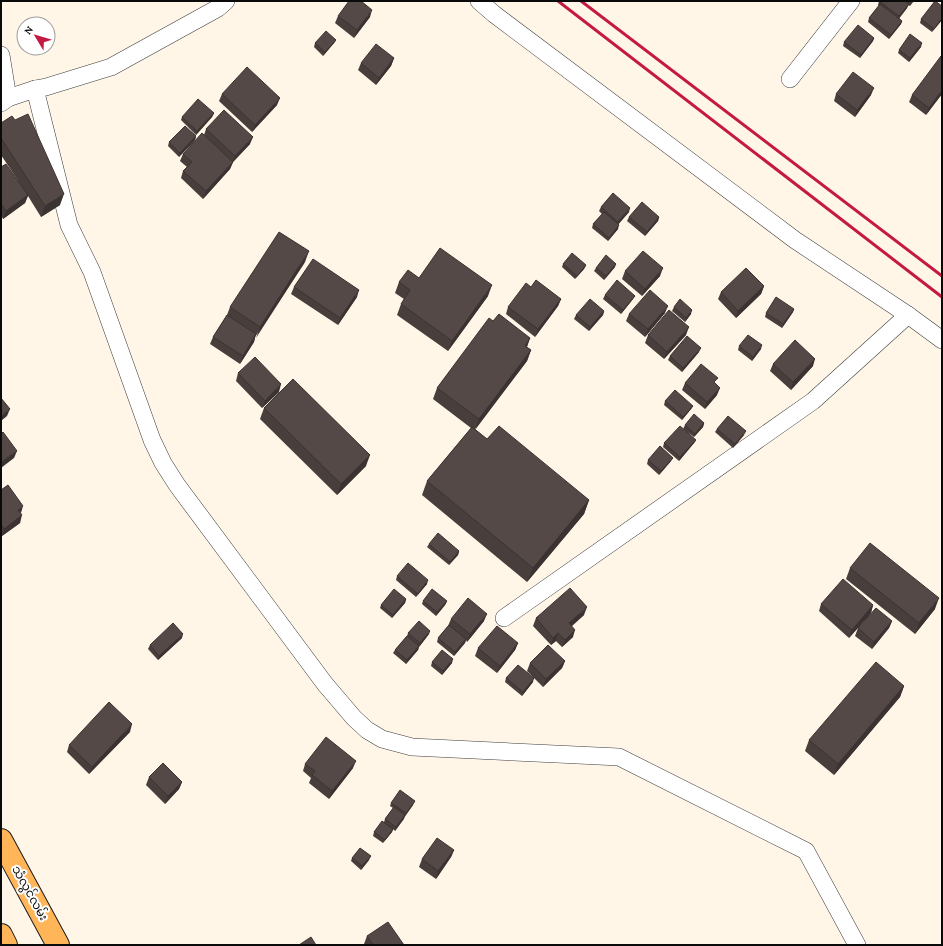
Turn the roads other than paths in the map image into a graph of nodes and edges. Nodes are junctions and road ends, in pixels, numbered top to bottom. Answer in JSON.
{"nodes":[{"id":1,"x":226,"y":1,"type":"edge"},
{"id":2,"x":479,"y":1,"type":"edge"},
{"id":3,"x":851,"y":1,"type":"edge"},
{"id":4,"x":1,"y":55,"type":"edge"},
{"id":5,"x":790,"y":79,"type":"dead end"},
{"id":6,"x":35,"y":89,"type":"junction"},
{"id":7,"x":5,"y":101,"type":"edge"},
{"id":8,"x":908,"y":315,"type":"junction"},
{"id":9,"x":942,"y":340,"type":"edge"},
{"id":10,"x":504,"y":618,"type":"dead end"},
{"id":11,"x":1,"y":840,"type":"edge"},
{"id":12,"x":1,"y":934,"type":"edge"},
{"id":13,"x":6,"y":945,"type":"edge"},
{"id":14,"x":58,"y":945,"type":"edge"},
{"id":15,"x":858,"y":945,"type":"edge"}],
"edges":[{"from":1,"to":6,"type":"street"},
{"from":2,"to":8,"type":"street"},
{"from":3,"to":5,"type":"street"},
{"from":4,"to":7,"type":"street"},
{"from":6,"to":7,"type":"street"},
{"from":6,"to":15,"type":"street"},
{"from":8,"to":9,"type":"street"},
{"from":8,"to":10,"type":"street"},
{"from":11,"to":14,"type":"main road","name":"သံလွင်လမ်း"},
{"from":12,"to":13,"type":"main road"}]}
